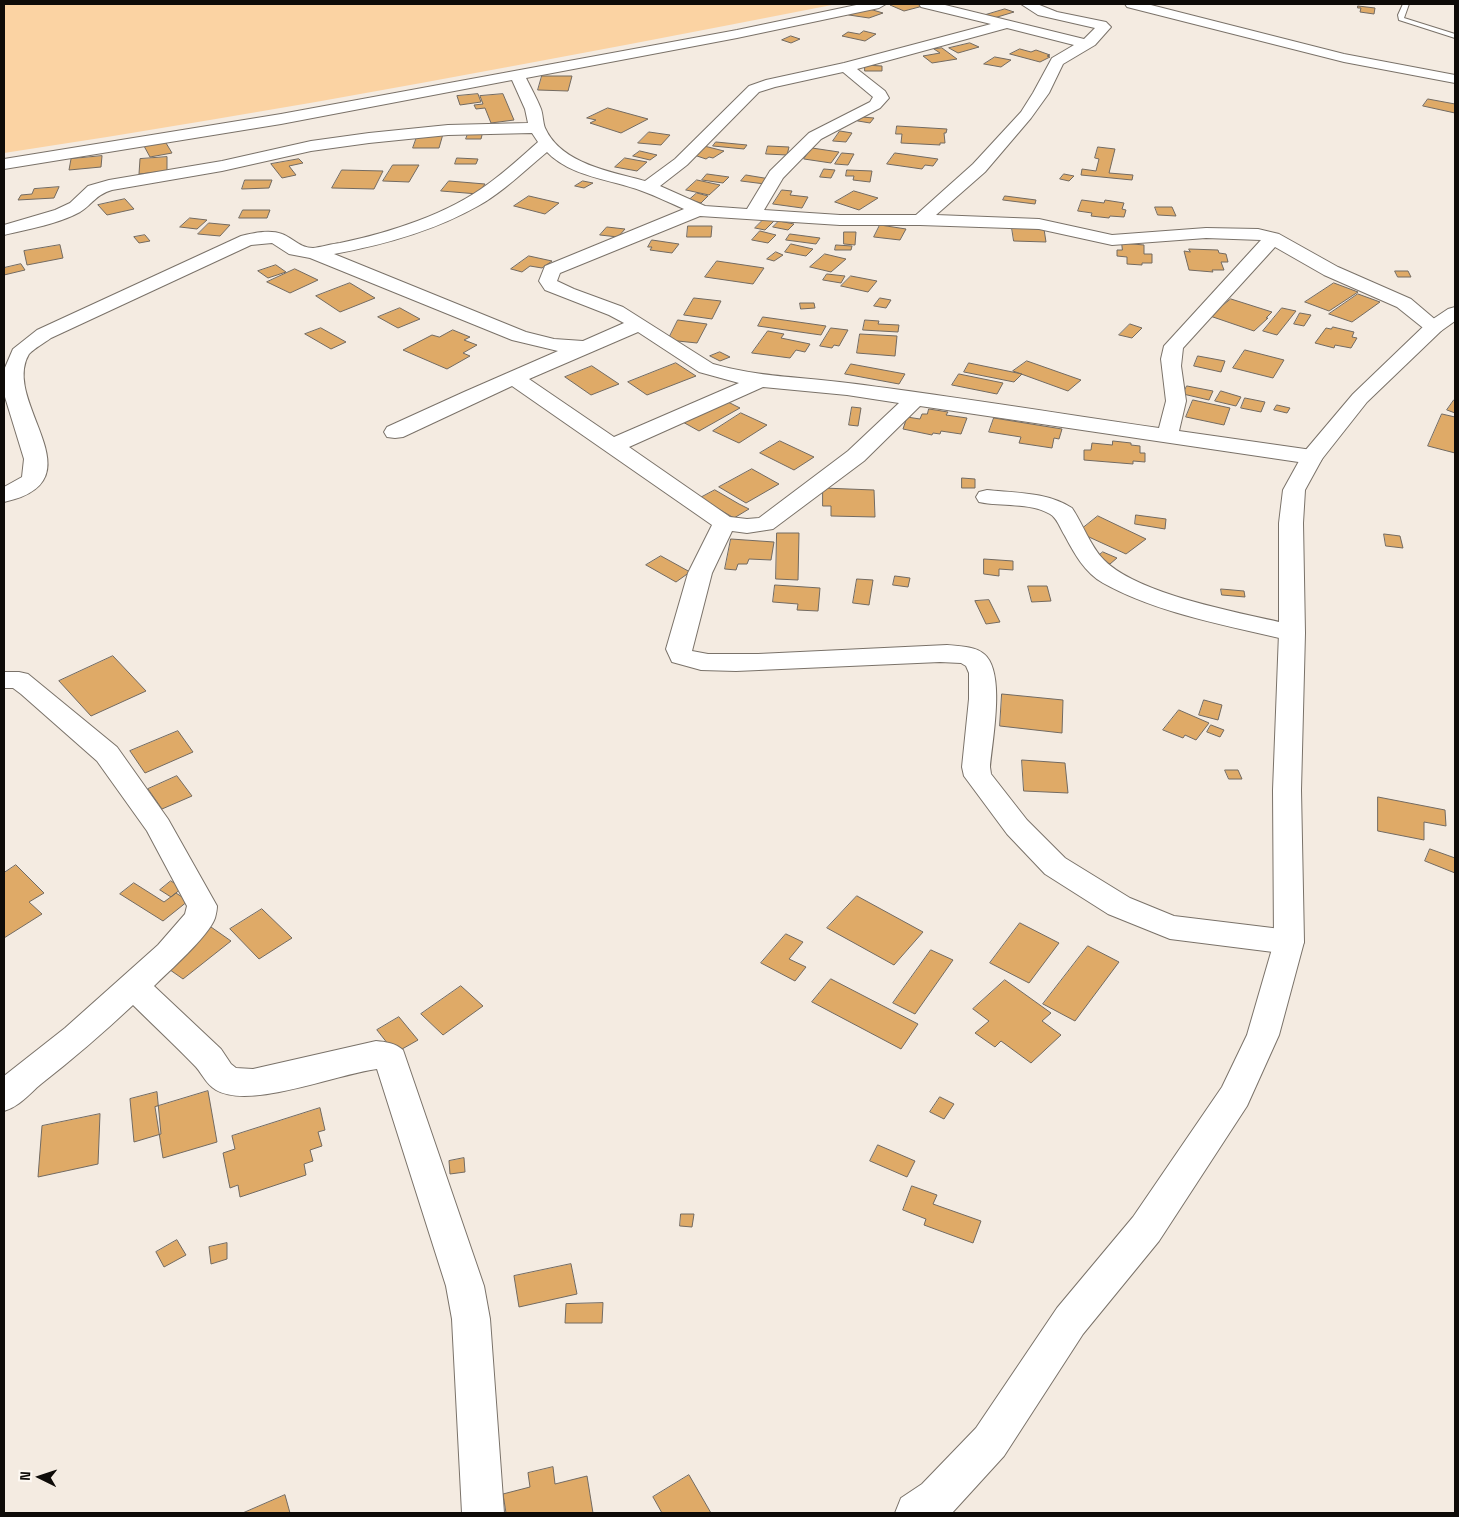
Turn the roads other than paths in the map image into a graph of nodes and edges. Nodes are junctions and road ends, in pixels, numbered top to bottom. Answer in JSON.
{"nodes":[{"id":1,"x":879,"y":4,"type":"edge"},
{"id":2,"x":926,"y":4,"type":"edge"},
{"id":3,"x":1028,"y":4,"type":"edge"},
{"id":4,"x":1132,"y":4,"type":"edge"},
{"id":5,"x":1406,"y":4,"type":"edge"},
{"id":6,"x":1077,"y":5,"type":"edge"},
{"id":7,"x":1049,"y":13,"type":"junction"},
{"id":8,"x":1004,"y":25,"type":"junction"},
{"id":9,"x":1455,"y":36,"type":"edge"},
{"id":10,"x":1086,"y":44,"type":"junction"},
{"id":11,"x":846,"y":67,"type":"junction"},
{"id":12,"x":517,"y":75,"type":"junction"},
{"id":13,"x":1455,"y":79,"type":"edge"},
{"id":14,"x":542,"y":135,"type":"junction"},
{"id":15,"x":4,"y":164,"type":"edge"},
{"id":16,"x":648,"y":187,"type":"junction"},
{"id":17,"x":698,"y":210,"type":"junction"},
{"id":18,"x":752,"y":215,"type":"junction"},
{"id":19,"x":920,"y":220,"type":"junction"},
{"id":20,"x":4,"y":230,"type":"edge"},
{"id":21,"x":1274,"y":238,"type":"junction"},
{"id":22,"x":313,"y":253,"type":"junction"},
{"id":23,"x":1444,"y":320,"type":"edge"},
{"id":24,"x":639,"y":324,"type":"junction"},
{"id":25,"x":588,"y":347,"type":"junction"},
{"id":26,"x":514,"y":378,"type":"junction"},
{"id":27,"x":760,"y":381,"type":"junction"},
{"id":28,"x":915,"y":400,"type":"junction"},
{"id":29,"x":395,"y":432,"type":"dead end"},
{"id":30,"x":1167,"y":437,"type":"junction"},
{"id":31,"x":613,"y":446,"type":"junction"},
{"id":32,"x":1312,"y":458,"type":"junction"},
{"id":33,"x":4,"y":495,"type":"edge"},
{"id":34,"x":987,"y":497,"type":"dead end"},
{"id":35,"x":724,"y":523,"type":"junction"},
{"id":36,"x":1292,"y":633,"type":"junction"},
{"id":37,"x":4,"y":680,"type":"edge"},
{"id":38,"x":1289,"y":942,"type":"junction"},
{"id":39,"x":133,"y":986,"type":"junction"},
{"id":40,"x":4,"y":1097,"type":"edge"},
{"id":41,"x":483,"y":1513,"type":"edge"},
{"id":42,"x":916,"y":1513,"type":"edge"}],
"edges":[{"from":1,"to":12,"type":"street"},
{"from":2,"to":8,"type":"street"},
{"from":3,"to":7,"type":"street"},
{"from":4,"to":13,"type":"street"},
{"from":5,"to":9,"type":"lane"},
{"from":6,"to":7,"type":"street"},
{"from":7,"to":10,"type":"street"},
{"from":8,"to":10,"type":"street"},
{"from":8,"to":11,"type":"street"},
{"from":10,"to":19,"type":"street"},
{"from":11,"to":16,"type":"street"},
{"from":11,"to":18,"type":"street"},
{"from":12,"to":14,"type":"street"},
{"from":12,"to":15,"type":"street"},
{"from":14,"to":16,"type":"street"},
{"from":14,"to":20,"type":"street"},
{"from":14,"to":22,"type":"street"},
{"from":16,"to":17,"type":"street"},
{"from":17,"to":18,"type":"street"},
{"from":17,"to":24,"type":"street"},
{"from":18,"to":19,"type":"street"},
{"from":19,"to":21,"type":"street"},
{"from":21,"to":23,"type":"street"},
{"from":21,"to":30,"type":"street"},
{"from":22,"to":25,"type":"street"},
{"from":22,"to":33,"type":"street"},
{"from":23,"to":32,"type":"street"},
{"from":24,"to":25,"type":"street"},
{"from":24,"to":27,"type":"street"},
{"from":25,"to":26,"type":"street"},
{"from":26,"to":29,"type":"street"},
{"from":26,"to":31,"type":"street"},
{"from":27,"to":28,"type":"street"},
{"from":27,"to":31,"type":"street"},
{"from":28,"to":30,"type":"street"},
{"from":28,"to":35,"type":"street"},
{"from":30,"to":32,"type":"street"},
{"from":31,"to":35,"type":"street"},
{"from":32,"to":36,"type":"street"},
{"from":34,"to":36,"type":"street"},
{"from":35,"to":38,"type":"street"},
{"from":36,"to":38,"type":"street"},
{"from":37,"to":39,"type":"street"},
{"from":38,"to":42,"type":"street"},
{"from":39,"to":40,"type":"street"},
{"from":39,"to":41,"type":"street"}]}
